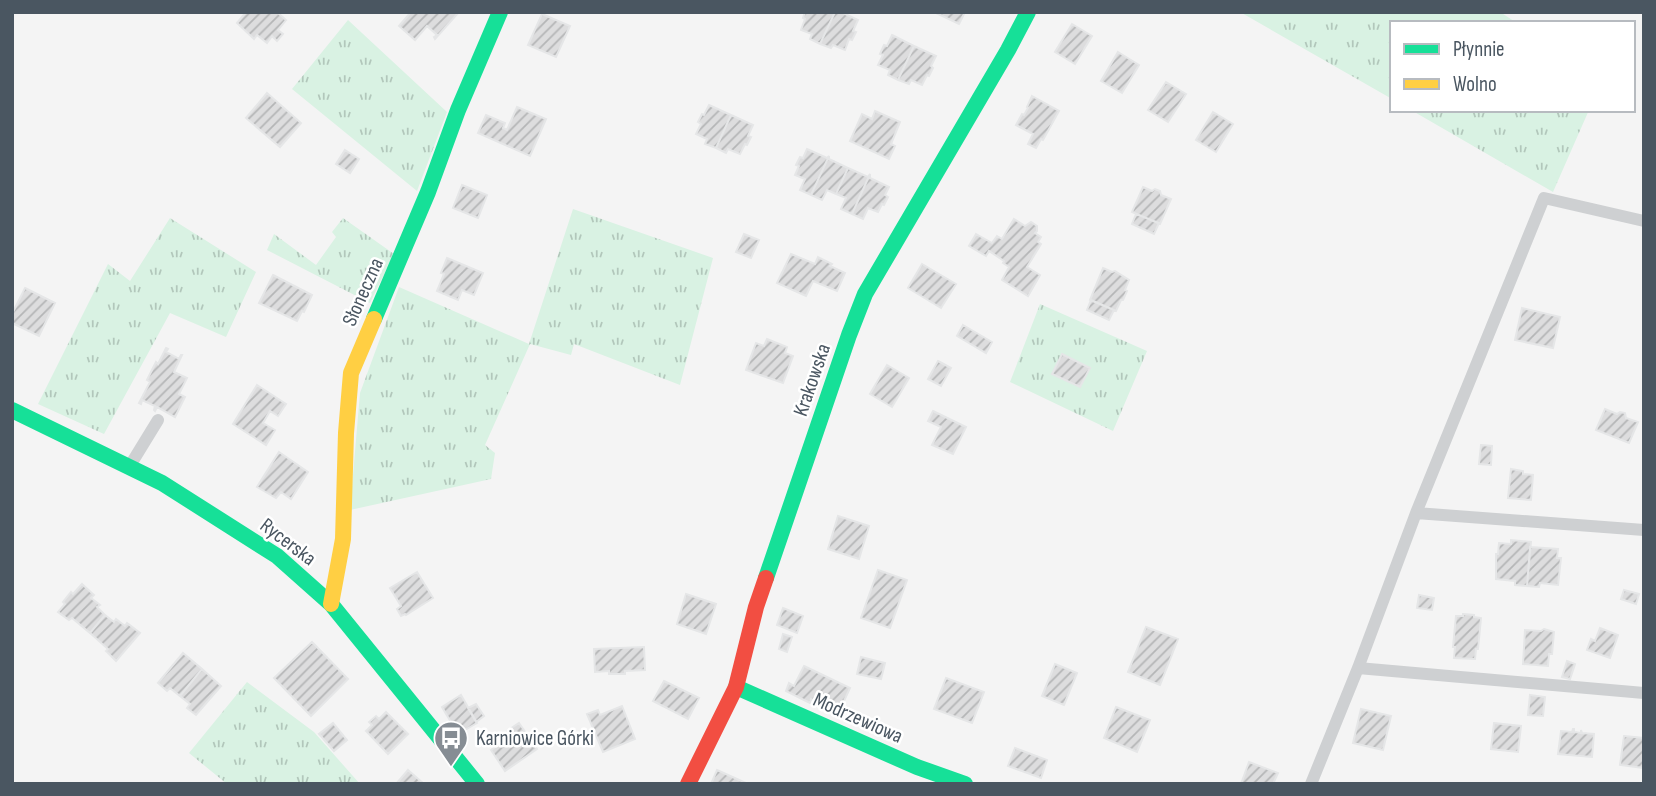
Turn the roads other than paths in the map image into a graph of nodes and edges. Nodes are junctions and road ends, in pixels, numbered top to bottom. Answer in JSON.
{"nodes":[{"id":1,"x":500,"y":12,"type":"edge"},
{"id":2,"x":1028,"y":12,"type":"edge"},
{"id":3,"x":1644,"y":221,"type":"edge"},
{"id":4,"x":12,"y":410,"type":"edge"},
{"id":5,"x":158,"y":420,"type":"dead end"},
{"id":6,"x":129,"y":467,"type":"junction"},
{"id":7,"x":1416,"y":513,"type":"junction"},
{"id":8,"x":1644,"y":530,"type":"edge"},
{"id":9,"x":331,"y":604,"type":"junction"},
{"id":10,"x":1358,"y":668,"type":"junction"},
{"id":11,"x":736,"y":687,"type":"junction"},
{"id":12,"x":1644,"y":693,"type":"edge"},
{"id":13,"x":477,"y":784,"type":"edge"},
{"id":14,"x":688,"y":784,"type":"edge"},
{"id":15,"x":965,"y":784,"type":"edge"},
{"id":16,"x":1311,"y":784,"type":"edge"}],
"edges":[{"from":1,"to":9,"type":"street","name":"Słoneczna"},
{"from":2,"to":11,"type":"street","name":"Krakowska"},
{"from":3,"to":7,"type":"lane"},
{"from":4,"to":6,"type":"street","name":"Rycerska"},
{"from":5,"to":6,"type":"lane"},
{"from":6,"to":9,"type":"street","name":"Rycerska"},
{"from":7,"to":8,"type":"lane"},
{"from":7,"to":10,"type":"lane"},
{"from":9,"to":13,"type":"street","name":"Rycerska"},
{"from":10,"to":12,"type":"lane"},
{"from":10,"to":16,"type":"lane"},
{"from":11,"to":14,"type":"street","name":"Krakowska"},
{"from":11,"to":15,"type":"street","name":"Modrzewiowa"}]}
